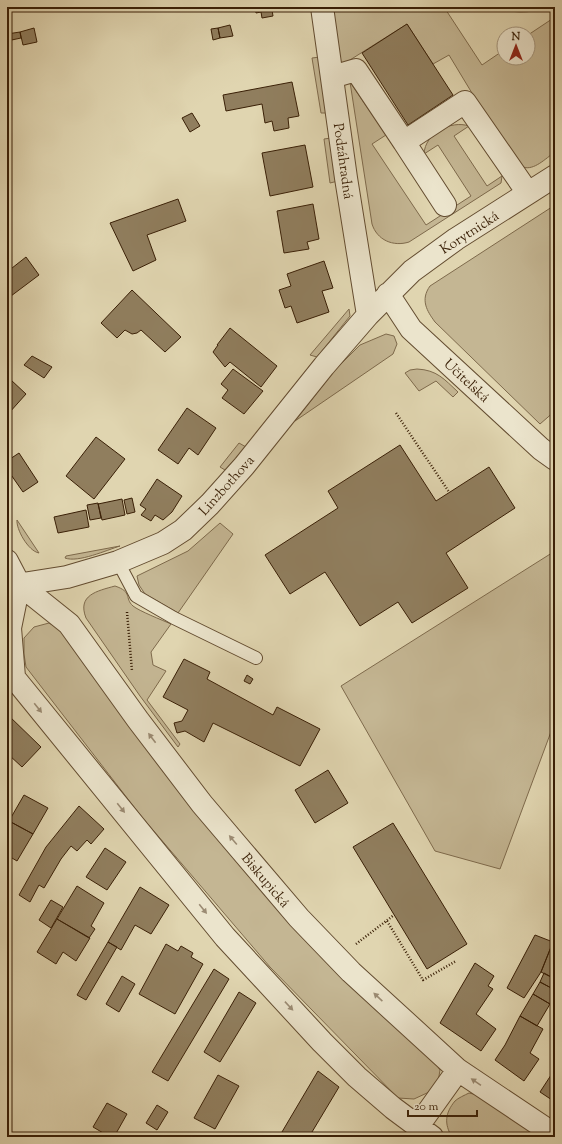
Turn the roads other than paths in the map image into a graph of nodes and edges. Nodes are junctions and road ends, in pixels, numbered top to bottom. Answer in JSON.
{"nodes":[{"id":1,"x":322,"y":7,"type":"edge"},
{"id":2,"x":332,"y":76,"type":"junction"},
{"id":3,"x":404,"y":142,"type":"junction"},
{"id":4,"x":555,"y":176,"type":"edge"},
{"id":5,"x":528,"y":193,"type":"junction"},
{"id":6,"x":445,"y":205,"type":"dead end"},
{"id":7,"x":388,"y":294,"type":"junction"},
{"id":8,"x":368,"y":315,"type":"junction"},
{"id":9,"x":555,"y":459,"type":"edge"},
{"id":10,"x":7,"y":561,"type":"edge"},
{"id":11,"x":121,"y":569,"type":"junction"},
{"id":12,"x":13,"y":585,"type":"edge"},
{"id":13,"x":256,"y":658,"type":"dead end"},
{"id":14,"x":10,"y":673,"type":"edge"},
{"id":15,"x":458,"y":1070,"type":"junction"},
{"id":16,"x":425,"y":1132,"type":"edge"},
{"id":17,"x":555,"y":1135,"type":"edge"}],
"edges":[{"from":1,"to":2,"type":"street","name":"Podzáhradná"},
{"from":2,"to":3,"type":"street"},
{"from":2,"to":8,"type":"street","name":"Podzáhradná"},
{"from":3,"to":5,"type":"street"},
{"from":3,"to":6,"type":"street"},
{"from":4,"to":5,"type":"street","name":"Korytnická"},
{"from":5,"to":7,"type":"street","name":"Korytnická"},
{"from":7,"to":8,"type":"street","name":"Linzbothova"},
{"from":7,"to":9,"type":"street","name":"Učiteľská"},
{"from":8,"to":11,"type":"street","name":"Linzbothova"},
{"from":10,"to":12,"type":"street"},
{"from":11,"to":12,"type":"street","name":"Linzbothova"},
{"from":11,"to":13,"type":"lane"},
{"from":12,"to":14,"type":"street"},
{"from":15,"to":12,"type":"street","name":"Biskupická","one_way":true},
{"from":14,"to":16,"type":"street","one_way":true},
{"from":15,"to":16,"type":"street"},
{"from":17,"to":15,"type":"street","name":"Biskupická","one_way":true}]}
